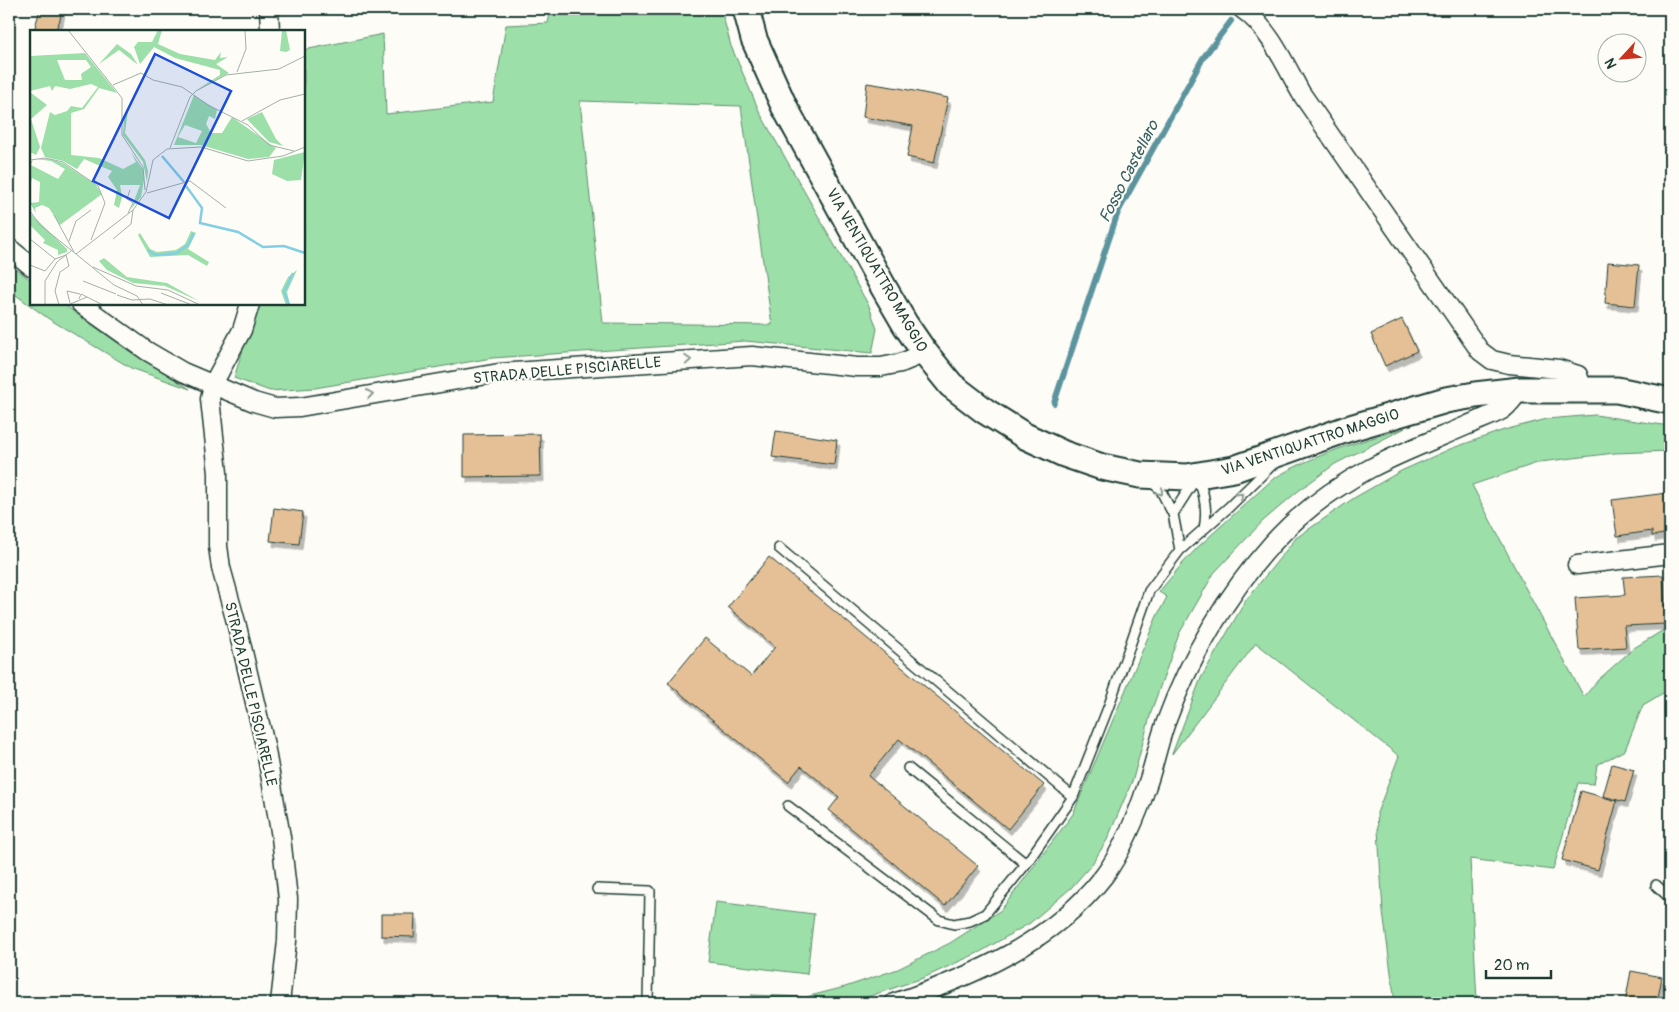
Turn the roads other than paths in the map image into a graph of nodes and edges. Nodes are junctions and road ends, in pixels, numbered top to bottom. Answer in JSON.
{"nodes":[{"id":1,"x":269,"y":9,"type":"edge"},
{"id":2,"x":746,"y":9,"type":"edge"},
{"id":3,"x":1242,"y":9,"type":"edge"},
{"id":4,"x":270,"y":30,"type":"edge"},
{"id":5,"x":9,"y":248,"type":"edge"},
{"id":6,"x":30,"y":265,"type":"edge"},
{"id":7,"x":82,"y":305,"type":"edge"},
{"id":8,"x":250,"y":305,"type":"edge"},
{"id":9,"x":924,"y":353,"type":"junction"},
{"id":10,"x":213,"y":384,"type":"junction"},
{"id":11,"x":1520,"y":390,"type":"junction"},
{"id":12,"x":1583,"y":390,"type":"junction"},
{"id":13,"x":1670,"y":401,"type":"edge"},
{"id":14,"x":1290,"y":448,"type":"junction"},
{"id":15,"x":1140,"y":475,"type":"junction"},
{"id":16,"x":1197,"y":476,"type":"junction"},
{"id":17,"x":1173,"y":514,"type":"junction"},
{"id":18,"x":1204,"y":529,"type":"junction"},
{"id":19,"x":779,"y":548,"type":"dead end"},
{"id":20,"x":1180,"y":550,"type":"junction"},
{"id":21,"x":1670,"y":554,"type":"edge"},
{"id":22,"x":1577,"y":565,"type":"dead end"},
{"id":23,"x":908,"y":768,"type":"dead end"},
{"id":24,"x":1073,"y":797,"type":"junction"},
{"id":25,"x":788,"y":806,"type":"dead end"},
{"id":26,"x":1026,"y":864,"type":"junction"},
{"id":27,"x":1656,"y":885,"type":"dead end"},
{"id":28,"x":596,"y":890,"type":"dead end"},
{"id":29,"x":1670,"y":898,"type":"edge"},
{"id":30,"x":280,"y":1003,"type":"edge"},
{"id":31,"x":648,"y":1003,"type":"edge"},
{"id":32,"x":894,"y":1003,"type":"edge"}],
"edges":[{"from":1,"to":4,"type":"street"},
{"from":2,"to":9,"type":"main road","name":"VIA VENTIQUATTRO MAGGIO"},
{"from":3,"to":12,"type":"street"},
{"from":5,"to":6,"type":"street"},
{"from":7,"to":10,"type":"street","name":"STRADA DELLE PISCIARELLE"},
{"from":8,"to":10,"type":"street","name":"STRADA DELLE PISCIARELLE"},
{"from":10,"to":9,"type":"street","name":"STRADA DELLE PISCIARELLE","one_way":true},
{"from":9,"to":15,"type":"main road","name":"VIA VENTIQUATTRO MAGGIO"},
{"from":10,"to":30,"type":"street","name":"STRADA DELLE PISCIARELLE"},
{"from":11,"to":12,"type":"main road","name":"VIA VENTIQUATTRO MAGGIO"},
{"from":11,"to":14,"type":"main road","name":"VIA VENTIQUATTRO MAGGIO"},
{"from":11,"to":32,"type":"street"},
{"from":12,"to":13,"type":"main road","name":"VIA VENTIQUATTRO MAGGIO"},
{"from":14,"to":16,"type":"main road","name":"VIA VENTIQUATTRO MAGGIO"},
{"from":18,"to":14,"type":"lane","one_way":true},
{"from":15,"to":16,"type":"main road","name":"VIA VENTIQUATTRO MAGGIO"},
{"from":15,"to":17,"type":"lane","one_way":true},
{"from":16,"to":17,"type":"lane"},
{"from":16,"to":18,"type":"lane"},
{"from":17,"to":20,"type":"lane"},
{"from":18,"to":20,"type":"lane"},
{"from":19,"to":24,"type":"lane"},
{"from":20,"to":24,"type":"lane"},
{"from":21,"to":22,"type":"street"},
{"from":23,"to":26,"type":"lane"},
{"from":24,"to":26,"type":"lane"},
{"from":25,"to":26,"type":"lane"},
{"from":27,"to":29,"type":"lane"},
{"from":28,"to":31,"type":"lane"}]}
